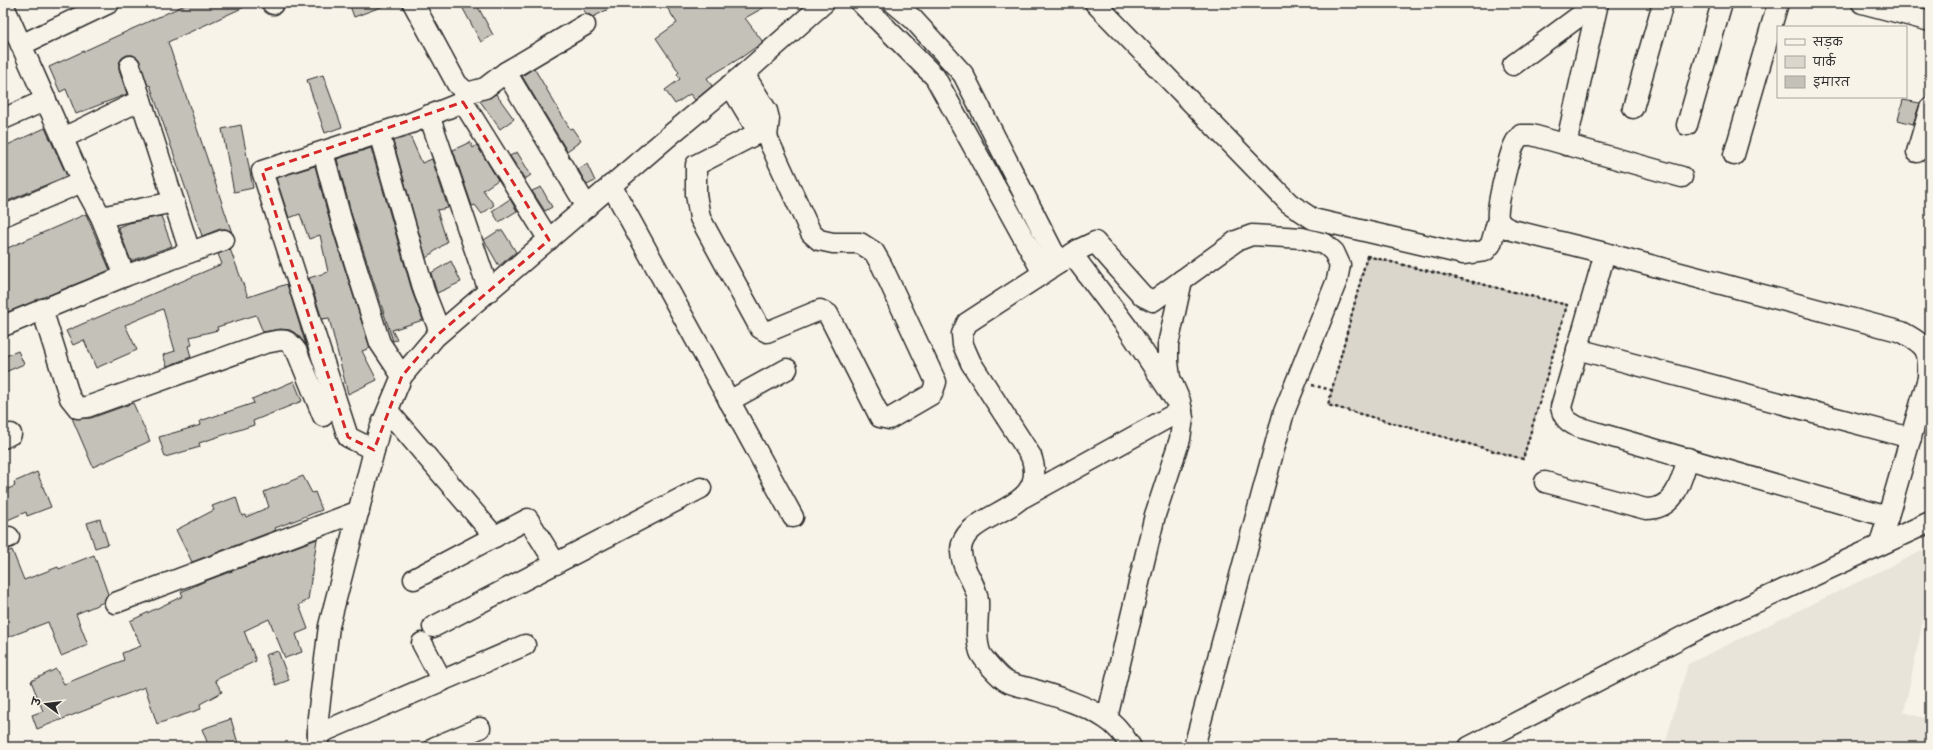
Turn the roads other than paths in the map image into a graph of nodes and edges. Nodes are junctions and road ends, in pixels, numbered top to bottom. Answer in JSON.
{"nodes":[{"id":1,"x":108,"y":3,"type":"edge"},
{"id":2,"x":413,"y":3,"type":"edge"},
{"id":3,"x":824,"y":3,"type":"edge"},
{"id":4,"x":861,"y":3,"type":"edge"},
{"id":5,"x":895,"y":3,"type":"edge"},
{"id":6,"x":1095,"y":3,"type":"edge"},
{"id":7,"x":1598,"y":3,"type":"edge"},
{"id":8,"x":1663,"y":3,"type":"edge"},
{"id":9,"x":1722,"y":3,"type":"edge"},
{"id":10,"x":1778,"y":3,"type":"edge"},
{"id":11,"x":1862,"y":3,"type":"edge"},
{"id":12,"x":4,"y":12,"type":"edge"},
{"id":13,"x":879,"y":21,"type":"junction"},
{"id":14,"x":1930,"y":21,"type":"edge"},
{"id":15,"x":585,"y":25,"type":"dead end"},
{"id":16,"x":22,"y":45,"type":"junction"},
{"id":17,"x":955,"y":65,"type":"junction"},
{"id":18,"x":130,"y":66,"type":"dead end"},
{"id":19,"x":1513,"y":66,"type":"dead end"},
{"id":20,"x":506,"y":72,"type":"junction"},
{"id":21,"x":935,"y":77,"type":"junction"},
{"id":22,"x":737,"y":80,"type":"junction"},
{"id":23,"x":46,"y":100,"type":"junction"},
{"id":24,"x":141,"y":100,"type":"junction"},
{"id":25,"x":1633,"y":108,"type":"dead end"},
{"id":26,"x":1930,"y":108,"type":"edge"},
{"id":27,"x":429,"y":116,"type":"junction"},
{"id":28,"x":3,"y":119,"type":"edge"},
{"id":29,"x":1687,"y":125,"type":"dead end"},
{"id":30,"x":379,"y":133,"type":"junction"},
{"id":31,"x":763,"y":134,"type":"junction"},
{"id":32,"x":63,"y":138,"type":"junction"},
{"id":33,"x":1566,"y":145,"type":"junction"},
{"id":34,"x":323,"y":152,"type":"junction"},
{"id":35,"x":1917,"y":152,"type":"dead end"},
{"id":36,"x":1734,"y":155,"type":"dead end"},
{"id":37,"x":1011,"y":169,"type":"junction"},
{"id":38,"x":1682,"y":177,"type":"dead end"},
{"id":39,"x":991,"y":179,"type":"junction"},
{"id":40,"x":82,"y":182,"type":"junction"},
{"id":41,"x":611,"y":186,"type":"junction"},
{"id":42,"x":174,"y":202,"type":"junction"},
{"id":43,"x":587,"y":207,"type":"junction"},
{"id":44,"x":3,"y":216,"type":"edge"},
{"id":45,"x":101,"y":217,"type":"junction"},
{"id":46,"x":1498,"y":218,"type":"junction"},
{"id":47,"x":224,"y":240,"type":"dead end"},
{"id":48,"x":549,"y":240,"type":"junction"},
{"id":49,"x":190,"y":252,"type":"junction"},
{"id":50,"x":1605,"y":253,"type":"junction"},
{"id":51,"x":1058,"y":264,"type":"junction"},
{"id":52,"x":125,"y":276,"type":"junction"},
{"id":53,"x":1182,"y":280,"type":"junction"},
{"id":54,"x":489,"y":291,"type":"junction"},
{"id":55,"x":42,"y":309,"type":"junction"},
{"id":56,"x":3,"y":326,"type":"edge"},
{"id":57,"x":440,"y":332,"type":"junction"},
{"id":58,"x":1578,"y":349,"type":"junction"},
{"id":59,"x":786,"y":369,"type":"dead end"},
{"id":60,"x":402,"y":376,"type":"junction"},
{"id":61,"x":729,"y":401,"type":"junction"},
{"id":62,"x":1182,"y":410,"type":"junction"},
{"id":63,"x":388,"y":411,"type":"junction"},
{"id":64,"x":323,"y":416,"type":"dead end"},
{"id":65,"x":1911,"y":438,"type":"junction"},
{"id":66,"x":374,"y":450,"type":"junction"},
{"id":67,"x":1688,"y":458,"type":"junction"},
{"id":68,"x":1545,"y":482,"type":"dead end"},
{"id":69,"x":701,"y":488,"type":"dead end"},
{"id":70,"x":1024,"y":498,"type":"junction"},
{"id":71,"x":359,"y":511,"type":"junction"},
{"id":72,"x":1888,"y":516,"type":"junction"},
{"id":73,"x":793,"y":517,"type":"dead end"},
{"id":74,"x":1930,"y":522,"type":"edge"},
{"id":75,"x":495,"y":537,"type":"junction"},
{"id":76,"x":1880,"y":544,"type":"junction"},
{"id":77,"x":556,"y":564,"type":"junction"},
{"id":78,"x":414,"y":579,"type":"dead end"},
{"id":79,"x":115,"y":602,"type":"dead end"},
{"id":80,"x":525,"y":645,"type":"dead end"},
{"id":81,"x":442,"y":681,"type":"junction"},
{"id":82,"x":1106,"y":718,"type":"junction"},
{"id":83,"x":480,"y":728,"type":"dead end"},
{"id":84,"x":318,"y":741,"type":"edge"},
{"id":85,"x":435,"y":747,"type":"edge"},
{"id":86,"x":1131,"y":747,"type":"edge"},
{"id":87,"x":1194,"y":747,"type":"edge"},
{"id":88,"x":1469,"y":747,"type":"edge"}],
"edges":[{"from":1,"to":16,"type":"street"},
{"from":2,"to":20,"type":"street"},
{"from":3,"to":22,"type":"street"},
{"from":4,"to":13,"type":"street"},
{"from":5,"to":13,"type":"street"},
{"from":5,"to":17,"type":"street"},
{"from":6,"to":46,"type":"street"},
{"from":7,"to":19,"type":"street"},
{"from":7,"to":33,"type":"street"},
{"from":8,"to":25,"type":"street"},
{"from":9,"to":29,"type":"street"},
{"from":10,"to":36,"type":"street"},
{"from":11,"to":14,"type":"street"},
{"from":12,"to":16,"type":"street"},
{"from":13,"to":21,"type":"street"},
{"from":15,"to":20,"type":"street"},
{"from":16,"to":23,"type":"street"},
{"from":17,"to":21,"type":"street"},
{"from":17,"to":37,"type":"street"},
{"from":18,"to":24,"type":"street"},
{"from":20,"to":43,"type":"street"},
{"from":21,"to":39,"type":"street"},
{"from":22,"to":31,"type":"street"},
{"from":22,"to":41,"type":"street"},
{"from":23,"to":28,"type":"street"},
{"from":23,"to":32,"type":"street"},
{"from":24,"to":32,"type":"street"},
{"from":24,"to":42,"type":"street"},
{"from":26,"to":35,"type":"street"},
{"from":27,"to":30,"type":"street"},
{"from":27,"to":48,"type":"street"},
{"from":27,"to":54,"type":"street"},
{"from":30,"to":34,"type":"street"},
{"from":30,"to":57,"type":"street"},
{"from":31,"to":31,"type":"street"},
{"from":32,"to":40,"type":"street"},
{"from":33,"to":38,"type":"street"},
{"from":33,"to":46,"type":"street"},
{"from":34,"to":60,"type":"street"},
{"from":34,"to":66,"type":"street"},
{"from":37,"to":39,"type":"street"},
{"from":37,"to":51,"type":"street"},
{"from":39,"to":51,"type":"street"},
{"from":40,"to":44,"type":"street"},
{"from":40,"to":45,"type":"street"},
{"from":41,"to":43,"type":"street"},
{"from":41,"to":61,"type":"street"},
{"from":42,"to":45,"type":"street"},
{"from":42,"to":49,"type":"street"},
{"from":43,"to":48,"type":"street"},
{"from":45,"to":52,"type":"street"},
{"from":46,"to":50,"type":"street"},
{"from":47,"to":49,"type":"street"},
{"from":48,"to":54,"type":"street"},
{"from":49,"to":52,"type":"street"},
{"from":50,"to":58,"type":"street"},
{"from":50,"to":65,"type":"street"},
{"from":51,"to":53,"type":"street"},
{"from":51,"to":62,"type":"street"},
{"from":51,"to":70,"type":"street"},
{"from":52,"to":55,"type":"street"},
{"from":53,"to":62,"type":"street"},
{"from":53,"to":87,"type":"street"},
{"from":54,"to":57,"type":"street"},
{"from":55,"to":56,"type":"street"},
{"from":55,"to":64,"type":"street"},
{"from":57,"to":60,"type":"street"},
{"from":58,"to":65,"type":"street"},
{"from":58,"to":67,"type":"street"},
{"from":59,"to":61,"type":"street"},
{"from":60,"to":63,"type":"street"},
{"from":61,"to":73,"type":"street"},
{"from":62,"to":70,"type":"street"},
{"from":62,"to":82,"type":"street"},
{"from":63,"to":66,"type":"street"},
{"from":63,"to":75,"type":"street"},
{"from":65,"to":72,"type":"street"},
{"from":66,"to":71,"type":"street"},
{"from":67,"to":68,"type":"street"},
{"from":67,"to":72,"type":"street"},
{"from":69,"to":77,"type":"street"},
{"from":70,"to":82,"type":"street"},
{"from":71,"to":79,"type":"street"},
{"from":71,"to":84,"type":"street"},
{"from":72,"to":76,"type":"street"},
{"from":74,"to":76,"type":"street"},
{"from":75,"to":77,"type":"street"},
{"from":75,"to":78,"type":"street"},
{"from":76,"to":88,"type":"street"},
{"from":77,"to":81,"type":"street"},
{"from":80,"to":81,"type":"street"},
{"from":81,"to":84,"type":"street"},
{"from":82,"to":86,"type":"street"},
{"from":83,"to":85,"type":"street"}]}
